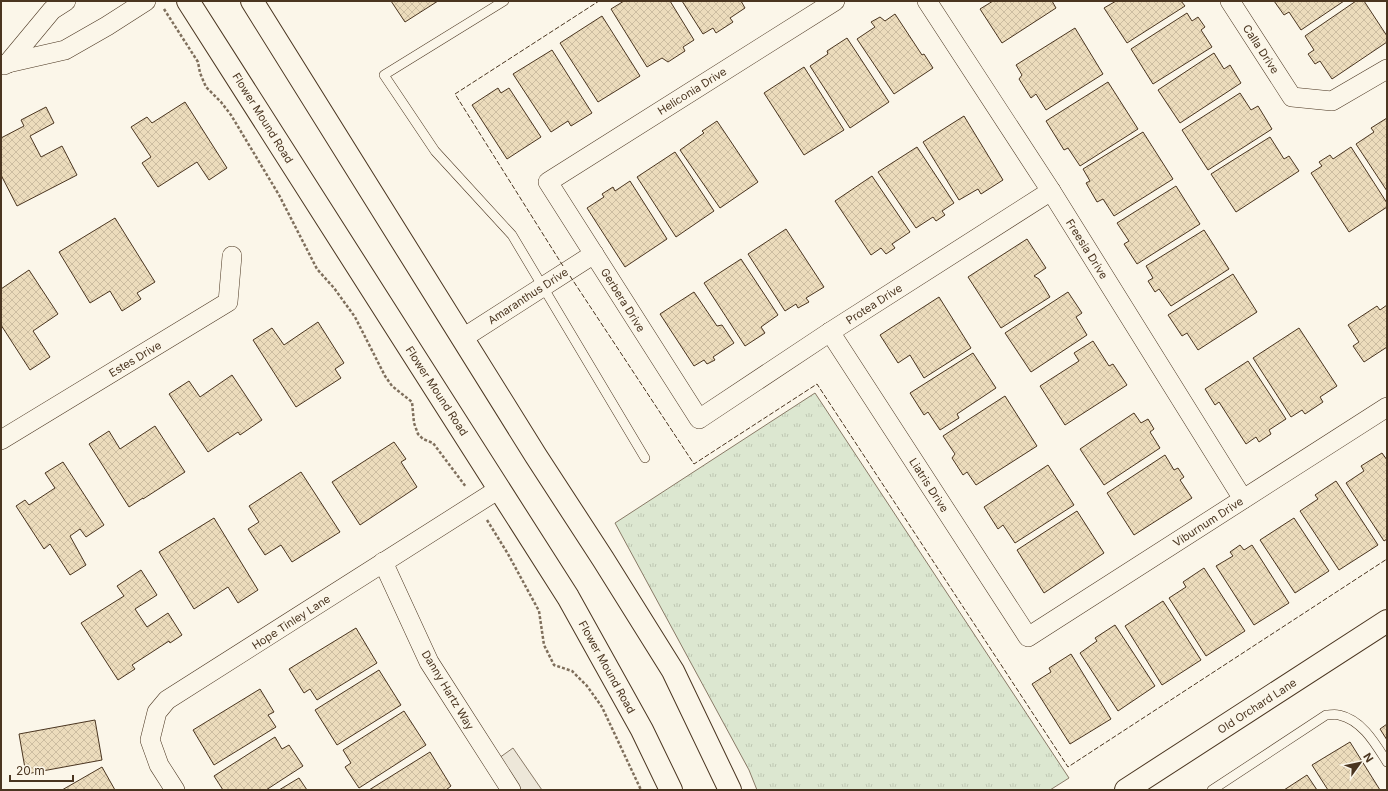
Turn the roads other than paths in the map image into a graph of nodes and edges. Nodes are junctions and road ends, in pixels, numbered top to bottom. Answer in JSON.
{"nodes":[{"id":1,"x":66,"y":1,"type":"edge"},
{"id":2,"x":146,"y":1,"type":"edge"},
{"id":3,"x":188,"y":1,"type":"edge"},
{"id":4,"x":252,"y":1,"type":"edge"},
{"id":5,"x":504,"y":1,"type":"edge"},
{"id":6,"x":835,"y":1,"type":"edge"},
{"id":7,"x":927,"y":1,"type":"edge"},
{"id":8,"x":1230,"y":1,"type":"edge"},
{"id":9,"x":4,"y":65,"type":"edge"},
{"id":10,"x":1387,"y":69,"type":"edge"},
{"id":11,"x":548,"y":182,"type":"joint"},
{"id":12,"x":1050,"y":192,"type":"junction"},
{"id":13,"x":594,"y":254,"type":"junction"},
{"id":14,"x":232,"y":256,"type":"dead end"},
{"id":15,"x":542,"y":287,"type":"junction"},
{"id":16,"x":830,"y":332,"type":"junction"},
{"id":17,"x":463,"y":338,"type":"junction"},
{"id":18,"x":1387,"y":407,"type":"edge"},
{"id":19,"x":699,"y":419,"type":"joint"},
{"id":20,"x":1,"y":440,"type":"edge"},
{"id":21,"x":645,"y":458,"type":"dead end"},
{"id":22,"x":499,"y":489,"type":"junction"},
{"id":23,"x":1243,"y":499,"type":"junction"},
{"id":24,"x":384,"y":562,"type":"junction"},
{"id":25,"x":1387,"y":622,"type":"edge"},
{"id":26,"x":1028,"y":637,"type":"joint"},
{"id":27,"x":1387,"y":762,"type":"edge"},
{"id":28,"x":175,"y":790,"type":"edge"},
{"id":29,"x":511,"y":790,"type":"edge"},
{"id":30,"x":671,"y":790,"type":"edge"},
{"id":31,"x":730,"y":790,"type":"edge"},
{"id":32,"x":1126,"y":790,"type":"edge"},
{"id":33,"x":1212,"y":790,"type":"edge"}],
"edges":[{"from":1,"to":9,"type":"street"},
{"from":2,"to":9,"type":"street"},
{"from":3,"to":22,"type":"main road","name":"Flower Mound Road"},
{"from":4,"to":17,"type":"main road"},
{"from":5,"to":15,"type":"lane"},
{"from":6,"to":11,"type":"street","name":"Heliconia Drive"},
{"from":7,"to":12,"type":"street","name":"Freesia Drive"},
{"from":8,"to":10,"type":"street","name":"Calla Drive"},
{"from":11,"to":13,"type":"street","name":"Gerbera Drive"},
{"from":12,"to":16,"type":"street","name":"Protea Drive"},
{"from":12,"to":23,"type":"street","name":"Freesia Drive"},
{"from":13,"to":15,"type":"street","name":"Amaranthus Drive"},
{"from":13,"to":19,"type":"street","name":"Gerbera Drive"},
{"from":14,"to":20,"type":"street","name":"Estes Drive"},
{"from":15,"to":17,"type":"street","name":"Amaranthus Drive"},
{"from":15,"to":21,"type":"lane"},
{"from":16,"to":19,"type":"street","name":"Protea Drive"},
{"from":16,"to":26,"type":"street","name":"Liatris Drive"},
{"from":17,"to":31,"type":"main road"},
{"from":18,"to":23,"type":"street","name":"Viburnum Drive"},
{"from":22,"to":24,"type":"street","name":"Hope Tinley Lane"},
{"from":22,"to":30,"type":"main road","name":"Flower Mound Road"},
{"from":23,"to":26,"type":"street","name":"Viburnum Drive"},
{"from":24,"to":28,"type":"street","name":"Hope Tinley Lane"},
{"from":24,"to":29,"type":"street","name":"Danny Hartz Way"},
{"from":25,"to":32,"type":"main road","name":"Old Orchard Lane"},
{"from":27,"to":33,"type":"lane"}]}
